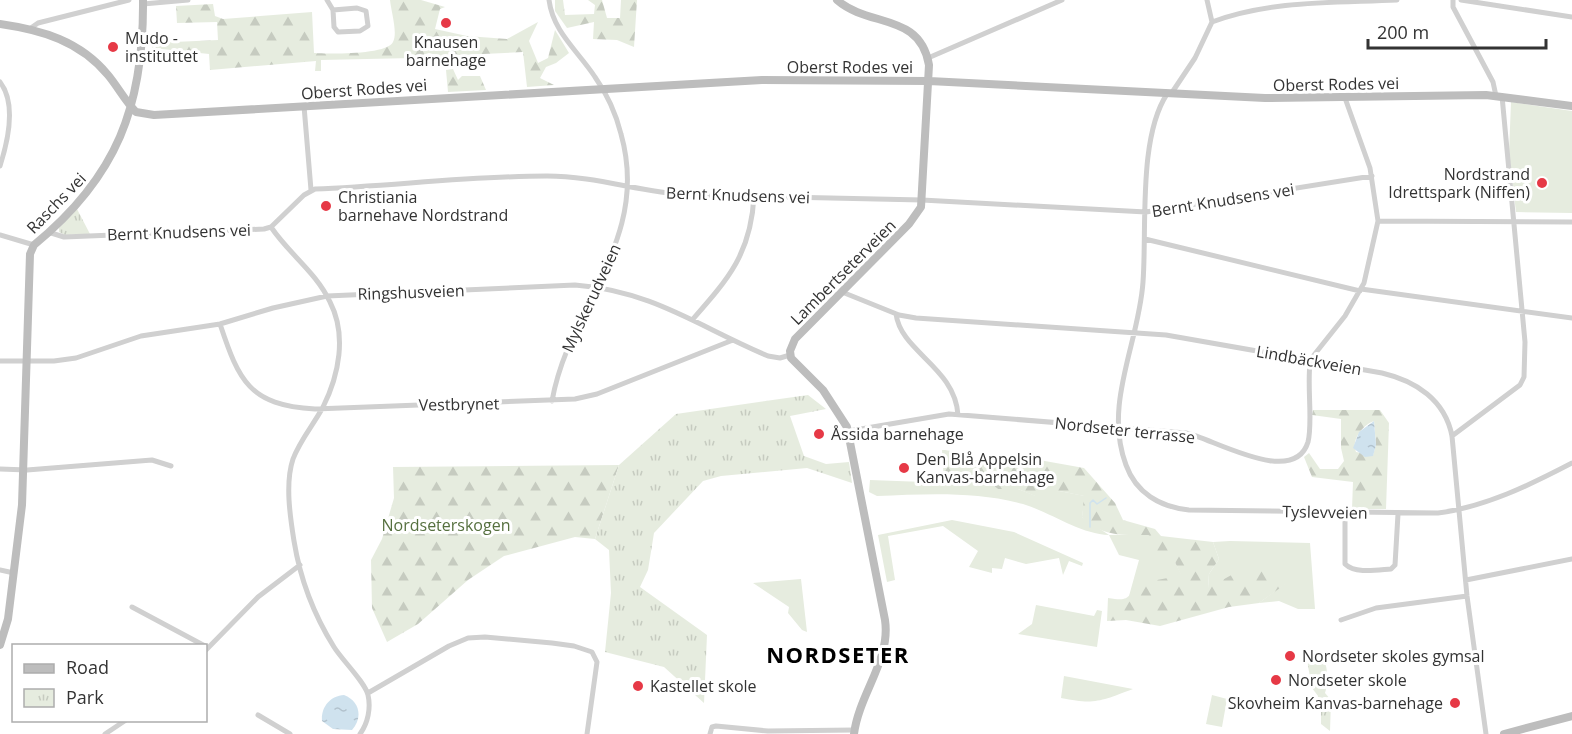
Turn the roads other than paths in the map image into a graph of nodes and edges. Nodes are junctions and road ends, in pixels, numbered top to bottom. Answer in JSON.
{"nodes":[{"id":1,"x":129,"y":0,"type":"edge"},
{"id":2,"x":188,"y":0,"type":"edge"},
{"id":3,"x":327,"y":0,"type":"edge"},
{"id":4,"x":549,"y":0,"type":"edge"},
{"id":5,"x":837,"y":0,"type":"edge"},
{"id":6,"x":1062,"y":0,"type":"edge"},
{"id":7,"x":1207,"y":0,"type":"edge"},
{"id":8,"x":1397,"y":0,"type":"edge"},
{"id":9,"x":1453,"y":0,"type":"edge"},
{"id":10,"x":1461,"y":0,"type":"edge"},
{"id":11,"x":143,"y":2,"type":"edge"},
{"id":12,"x":333,"y":10,"type":"junction"},
{"id":13,"x":1572,"y":17,"type":"edge"},
{"id":14,"x":1212,"y":22,"type":"junction"},
{"id":15,"x":0,"y":24,"type":"edge"},
{"id":16,"x":28,"y":30,"type":"junction"},
{"id":17,"x":928,"y":58,"type":"junction"},
{"id":18,"x":929,"y":81,"type":"junction"},
{"id":19,"x":0,"y":82,"type":"edge"},
{"id":20,"x":603,"y":88,"type":"junction"},
{"id":21,"x":1169,"y":94,"type":"junction"},
{"id":22,"x":1499,"y":96,"type":"junction"},
{"id":23,"x":1345,"y":98,"type":"junction"},
{"id":24,"x":304,"y":106,"type":"junction"},
{"id":25,"x":1572,"y":106,"type":"edge"},
{"id":26,"x":131,"y":107,"type":"junction"},
{"id":27,"x":0,"y":118,"type":"edge"},
{"id":28,"x":9,"y":119,"type":"junction"},
{"id":29,"x":0,"y":166,"type":"edge"},
{"id":30,"x":1372,"y":176,"type":"junction"},
{"id":31,"x":628,"y":187,"type":"junction"},
{"id":32,"x":311,"y":190,"type":"junction"},
{"id":33,"x":754,"y":196,"type":"junction"},
{"id":34,"x":922,"y":200,"type":"junction"},
{"id":35,"x":1146,"y":212,"type":"junction"},
{"id":36,"x":1378,"y":221,"type":"junction"},
{"id":37,"x":1512,"y":222,"type":"junction"},
{"id":38,"x":1572,"y":222,"type":"edge"},
{"id":39,"x":271,"y":227,"type":"junction"},
{"id":40,"x":48,"y":232,"type":"junction"},
{"id":41,"x":0,"y":235,"type":"edge"},
{"id":42,"x":1145,"y":239,"type":"junction"},
{"id":43,"x":34,"y":245,"type":"junction"},
{"id":44,"x":598,"y":286,"type":"junction"},
{"id":45,"x":1360,"y":290,"type":"junction"},
{"id":46,"x":842,"y":292,"type":"junction"},
{"id":47,"x":327,"y":296,"type":"junction"},
{"id":48,"x":1522,"y":311,"type":"junction"},
{"id":49,"x":896,"y":314,"type":"junction"},
{"id":50,"x":1572,"y":318,"type":"edge"},
{"id":51,"x":693,"y":319,"type":"junction"},
{"id":52,"x":220,"y":324,"type":"junction"},
{"id":53,"x":1134,"y":332,"type":"junction"},
{"id":54,"x":733,"y":340,"type":"junction"},
{"id":55,"x":790,"y":356,"type":"junction"},
{"id":56,"x":1312,"y":360,"type":"junction"},
{"id":57,"x":0,"y":361,"type":"edge"},
{"id":58,"x":26,"y":361,"type":"junction"},
{"id":59,"x":552,"y":401,"type":"junction"},
{"id":60,"x":322,"y":408,"type":"junction"},
{"id":61,"x":958,"y":414,"type":"junction"},
{"id":62,"x":1118,"y":428,"type":"junction"},
{"id":63,"x":849,"y":431,"type":"junction"},
{"id":64,"x":1452,"y":436,"type":"junction"},
{"id":65,"x":1572,"y":463,"type":"edge"},
{"id":66,"x":171,"y":466,"type":"dead end"},
{"id":67,"x":0,"y":469,"type":"edge"},
{"id":68,"x":24,"y":469,"type":"junction"},
{"id":69,"x":1458,"y":511,"type":"junction"},
{"id":70,"x":1345,"y":513,"type":"junction"},
{"id":71,"x":1398,"y":514,"type":"junction"},
{"id":72,"x":1572,"y":559,"type":"edge"},
{"id":73,"x":300,"y":565,"type":"junction"},
{"id":74,"x":0,"y":570,"type":"edge"},
{"id":75,"x":14,"y":573,"type":"junction"},
{"id":76,"x":1466,"y":580,"type":"junction"},
{"id":77,"x":1467,"y":596,"type":"junction"},
{"id":78,"x":132,"y":607,"type":"dead end"},
{"id":79,"x":1341,"y":620,"type":"dead end"},
{"id":80,"x":200,"y":644,"type":"edge"},
{"id":81,"x":0,"y":645,"type":"edge"},
{"id":82,"x":207,"y":646,"type":"edge"},
{"id":83,"x":368,"y":693,"type":"junction"},
{"id":84,"x":258,"y":715,"type":"dead end"},
{"id":85,"x":1572,"y":716,"type":"edge"},
{"id":86,"x":123,"y":722,"type":"edge"},
{"id":87,"x":854,"y":732,"type":"edge"},
{"id":88,"x":105,"y":734,"type":"edge"},
{"id":89,"x":290,"y":734,"type":"edge"},
{"id":90,"x":360,"y":734,"type":"edge"},
{"id":91,"x":587,"y":734,"type":"edge"},
{"id":92,"x":710,"y":734,"type":"edge"},
{"id":93,"x":1486,"y":734,"type":"edge"},
{"id":94,"x":1504,"y":734,"type":"edge"}],
"edges":[{"from":1,"to":16,"type":"street"},
{"from":2,"to":11,"type":"street"},
{"from":3,"to":12,"type":"street"},
{"from":4,"to":20,"type":"street","name":"Mylskerudveien"},
{"from":5,"to":17,"type":"street","name":"Lambertseterveien"},
{"from":6,"to":17,"type":"street"},
{"from":7,"to":14,"type":"street"},
{"from":8,"to":14,"type":"street"},
{"from":9,"to":22,"type":"street"},
{"from":10,"to":13,"type":"street"},
{"from":11,"to":26,"type":"street","name":"Raschs vei"},
{"from":12,"to":12,"type":"street"},
{"from":14,"to":21,"type":"street","name":"Tyslevveien"},
{"from":15,"to":16,"type":"street"},
{"from":16,"to":26,"type":"street"},
{"from":17,"to":18,"type":"street","name":"Lambertseterveien"},
{"from":18,"to":20,"type":"street","name":"Oberst Rodes vei"},
{"from":18,"to":21,"type":"street","name":"Oberst Rodes vei"},
{"from":18,"to":34,"type":"street","name":"Lambertseterveien"},
{"from":19,"to":28,"type":"street"},
{"from":20,"to":24,"type":"street","name":"Oberst Rodes vei"},
{"from":20,"to":31,"type":"street","name":"Mylskerudveien"},
{"from":21,"to":23,"type":"street","name":"Oberst Rodes vei"},
{"from":21,"to":35,"type":"street","name":"Tyslevveien"},
{"from":22,"to":23,"type":"street","name":"Oberst Rodes vei"},
{"from":22,"to":25,"type":"street","name":"Oberst Rodes vei"},
{"from":22,"to":37,"type":"street"},
{"from":23,"to":30,"type":"street"},
{"from":24,"to":26,"type":"street","name":"Oberst Rodes vei"},
{"from":24,"to":32,"type":"street"},
{"from":26,"to":40,"type":"street","name":"Raschs vei"},
{"from":27,"to":28,"type":"street"},
{"from":28,"to":29,"type":"street"},
{"from":30,"to":35,"type":"street","name":"Bernt Knudsens vei"},
{"from":30,"to":36,"type":"street"},
{"from":31,"to":32,"type":"street","name":"Bernt Knudsens vei"},
{"from":31,"to":33,"type":"street","name":"Bernt Knudsens vei"},
{"from":31,"to":44,"type":"street","name":"Mylskerudveien"},
{"from":32,"to":39,"type":"street","name":"Bernt Knudsens vei"},
{"from":33,"to":34,"type":"street","name":"Bernt Knudsens vei"},
{"from":33,"to":51,"type":"street"},
{"from":34,"to":35,"type":"street","name":"Bernt Knudsens vei"},
{"from":34,"to":46,"type":"street","name":"Lambertseterveien"},
{"from":35,"to":42,"type":"street","name":"Tyslevveien"},
{"from":36,"to":37,"type":"street"},
{"from":36,"to":45,"type":"street"},
{"from":37,"to":38,"type":"street"},
{"from":37,"to":48,"type":"street"},
{"from":39,"to":40,"type":"street","name":"Bernt Knudsens vei"},
{"from":39,"to":47,"type":"street"},
{"from":40,"to":43,"type":"street","name":"Raschs vei"},
{"from":41,"to":43,"type":"street"},
{"from":42,"to":45,"type":"street"},
{"from":42,"to":53,"type":"street","name":"Tyslevveien"},
{"from":43,"to":58,"type":"street","name":"Raschs vei"},
{"from":44,"to":47,"type":"street","name":"Ringshusveien"},
{"from":44,"to":51,"type":"street","name":"Ringshusveien"},
{"from":44,"to":59,"type":"street","name":"Mylskerudveien"},
{"from":45,"to":48,"type":"street"},
{"from":45,"to":56,"type":"street"},
{"from":46,"to":49,"type":"street","name":"Lindbäckveien"},
{"from":46,"to":55,"type":"street","name":"Lambertseterveien"},
{"from":47,"to":52,"type":"street","name":"Ringshusveien"},
{"from":47,"to":60,"type":"street"},
{"from":48,"to":50,"type":"street"},
{"from":48,"to":64,"type":"street"},
{"from":49,"to":53,"type":"street","name":"Lindbäckveien"},
{"from":49,"to":61,"type":"street"},
{"from":51,"to":54,"type":"street","name":"Ringshusveien"},
{"from":52,"to":58,"type":"street","name":"Ringshusveien"},
{"from":52,"to":60,"type":"street","name":"Vestbrynet"},
{"from":53,"to":56,"type":"street","name":"Lindbäckveien"},
{"from":53,"to":62,"type":"street","name":"Tyslevveien"},
{"from":54,"to":55,"type":"street","name":"Ringshusveien"},
{"from":54,"to":59,"type":"street","name":"Vestbrynet"},
{"from":55,"to":63,"type":"street"},
{"from":56,"to":62,"type":"street","name":"Nordseter terrasse"},
{"from":56,"to":64,"type":"street","name":"Lindbäckveien"},
{"from":57,"to":58,"type":"street","name":"Ringshusveien"},
{"from":58,"to":68,"type":"street","name":"Raschs vei"},
{"from":59,"to":60,"type":"street","name":"Vestbrynet"},
{"from":60,"to":73,"type":"street"},
{"from":61,"to":62,"type":"street","name":"Nordseter terrasse"},
{"from":61,"to":63,"type":"street","name":"Nordseter terrasse"},
{"from":62,"to":70,"type":"street","name":"Tyslevveien"},
{"from":63,"to":87,"type":"street"},
{"from":64,"to":69,"type":"street","name":"Lindbäckveien"},
{"from":65,"to":69,"type":"street","name":"Tyslevveien"},
{"from":66,"to":68,"type":"street"},
{"from":67,"to":68,"type":"street"},
{"from":68,"to":75,"type":"street","name":"Raschs vei"},
{"from":69,"to":71,"type":"street","name":"Tyslevveien"},
{"from":69,"to":76,"type":"street","name":"Lindbäckveien"},
{"from":70,"to":71,"type":"street","name":"Tyslevveien"},
{"from":70,"to":71,"type":"street"},
{"from":72,"to":76,"type":"street"},
{"from":73,"to":82,"type":"street"},
{"from":73,"to":83,"type":"street"},
{"from":74,"to":75,"type":"street"},
{"from":75,"to":81,"type":"street","name":"Raschs vei"},
{"from":76,"to":77,"type":"street","name":"Lindbäckveien"},
{"from":77,"to":79,"type":"street"},
{"from":77,"to":93,"type":"street","name":"Lindbäckveien"},
{"from":78,"to":80,"type":"street"},
{"from":83,"to":90,"type":"street"},
{"from":83,"to":91,"type":"street"},
{"from":84,"to":89,"type":"street"},
{"from":85,"to":94,"type":"street"},
{"from":86,"to":88,"type":"street"},
{"from":87,"to":92,"type":"street"}]}
